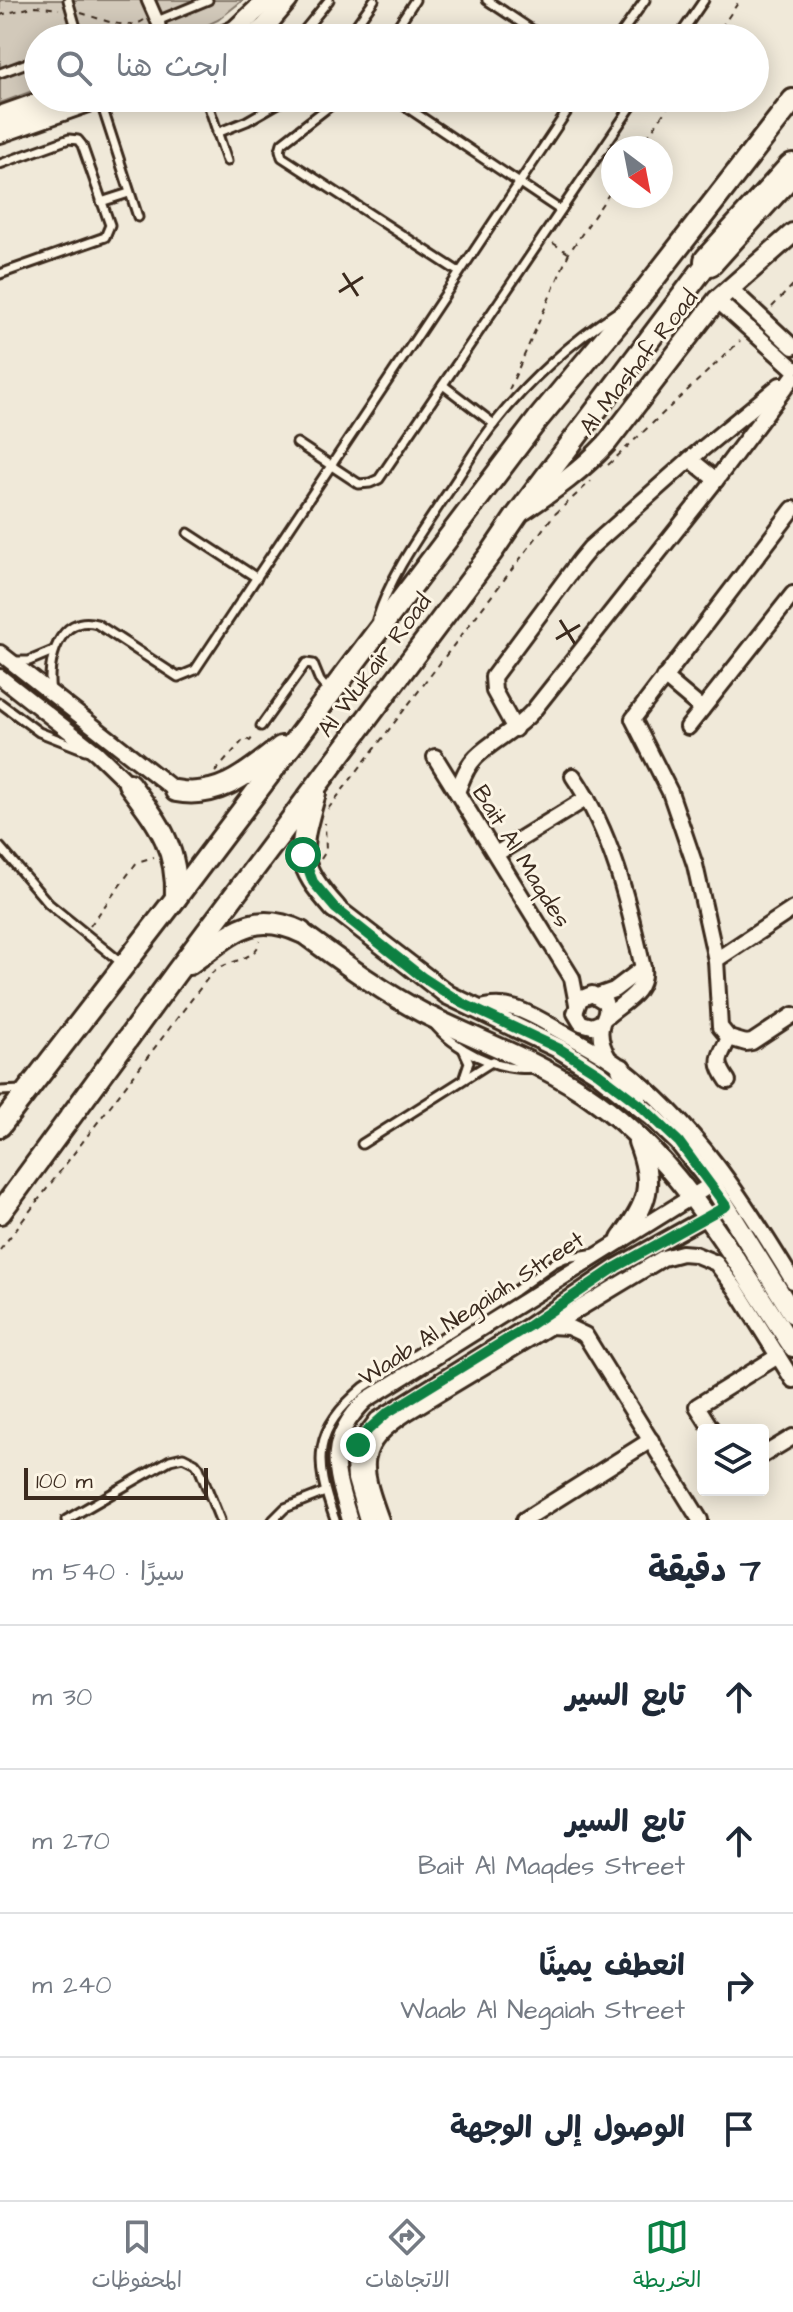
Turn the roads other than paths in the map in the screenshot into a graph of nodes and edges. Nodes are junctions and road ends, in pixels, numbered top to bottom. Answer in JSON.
{"nodes":[{"id":1,"x":68,"y":0,"type":"edge"},
{"id":2,"x":208,"y":0,"type":"edge"},
{"id":3,"x":267,"y":0,"type":"edge"},
{"id":4,"x":288,"y":0,"type":"edge"},
{"id":5,"x":329,"y":0,"type":"edge"},
{"id":6,"x":374,"y":0,"type":"edge"},
{"id":7,"x":415,"y":0,"type":"edge"},
{"id":8,"x":487,"y":0,"type":"edge"},
{"id":9,"x":645,"y":0,"type":"edge"},
{"id":10,"x":704,"y":0,"type":"edge"},
{"id":11,"x":149,"y":2,"type":"edge"},
{"id":12,"x":74,"y":24,"type":"edge"},
{"id":13,"x":159,"y":24,"type":"edge"},
{"id":14,"x":160,"y":24,"type":"edge"},
{"id":15,"x":241,"y":24,"type":"edge"},
{"id":16,"x":268,"y":24,"type":"edge"},
{"id":17,"x":309,"y":24,"type":"edge"},
{"id":18,"x":357,"y":24,"type":"edge"},
{"id":19,"x":399,"y":24,"type":"edge"},
{"id":20,"x":523,"y":24,"type":"edge"},
{"id":21,"x":628,"y":24,"type":"edge"},
{"id":22,"x":688,"y":24,"type":"edge"},
{"id":23,"x":24,"y":64,"type":"edge"},
{"id":24,"x":0,"y":73,"type":"edge"},
{"id":25,"x":793,"y":100,"type":"edge"},
{"id":26,"x":24,"y":108,"type":"edge"},
{"id":27,"x":60,"y":112,"type":"edge"},
{"id":28,"x":104,"y":112,"type":"edge"},
{"id":29,"x":210,"y":112,"type":"edge"},
{"id":30,"x":263,"y":112,"type":"edge"},
{"id":31,"x":322,"y":112,"type":"edge"},
{"id":32,"x":414,"y":112,"type":"edge"},
{"id":33,"x":566,"y":112,"type":"edge"},
{"id":34,"x":627,"y":112,"type":"edge"},
{"id":35,"x":0,"y":116,"type":"edge"},
{"id":36,"x":0,"y":133,"type":"edge"},
{"id":37,"x":217,"y":133,"type":"junction"},
{"id":38,"x":793,"y":152,"type":"edge"},
{"id":39,"x":227,"y":161,"type":"dead end"},
{"id":40,"x":0,"y":164,"type":"edge"},
{"id":41,"x":793,"y":168,"type":"edge"},
{"id":42,"x":519,"y":182,"type":"junction"},
{"id":43,"x":129,"y":193,"type":"junction"},
{"id":44,"x":101,"y":202,"type":"junction"},
{"id":45,"x":560,"y":210,"type":"junction"},
{"id":46,"x":138,"y":217,"type":"dead end"},
{"id":47,"x":793,"y":233,"type":"edge"},
{"id":48,"x":709,"y":261,"type":"junction"},
{"id":49,"x":459,"y":272,"type":"junction"},
{"id":50,"x":0,"y":274,"type":"edge"},
{"id":51,"x":724,"y":294,"type":"junction"},
{"id":52,"x":639,"y":298,"type":"junction"},
{"id":53,"x":793,"y":347,"type":"edge"},
{"id":54,"x":793,"y":368,"type":"edge"},
{"id":55,"x":793,"y":376,"type":"edge"},
{"id":56,"x":443,"y":385,"type":"junction"},
{"id":57,"x":494,"y":424,"type":"junction"},
{"id":58,"x":297,"y":443,"type":"dead end"},
{"id":59,"x":690,"y":459,"type":"junction"},
{"id":60,"x":331,"y":466,"type":"junction"},
{"id":61,"x":716,"y":480,"type":"junction"},
{"id":62,"x":793,"y":509,"type":"edge"},
{"id":63,"x":517,"y":515,"type":"junction"},
{"id":64,"x":188,"y":533,"type":"dead end"},
{"id":65,"x":257,"y":578,"type":"junction"},
{"id":66,"x":793,"y":594,"type":"edge"},
{"id":67,"x":371,"y":641,"type":"junction"},
{"id":68,"x":53,"y":651,"type":"junction"},
{"id":69,"x":10,"y":661,"type":"edge"},
{"id":70,"x":664,"y":677,"type":"junction"},
{"id":71,"x":4,"y":681,"type":"edge"},
{"id":72,"x":51,"y":694,"type":"junction"},
{"id":73,"x":331,"y":694,"type":"junction"},
{"id":74,"x":0,"y":703,"type":"edge"},
{"id":75,"x":702,"y":709,"type":"junction"},
{"id":76,"x":261,"y":726,"type":"road end"},
{"id":77,"x":688,"y":727,"type":"dead end"},
{"id":78,"x":515,"y":729,"type":"junction"},
{"id":79,"x":300,"y":733,"type":"junction"},
{"id":80,"x":97,"y":753,"type":"junction"},
{"id":81,"x":435,"y":757,"type":"dead end"},
{"id":82,"x":573,"y":776,"type":"dead end"},
{"id":83,"x":319,"y":781,"type":"junction"},
{"id":84,"x":129,"y":784,"type":"joint"},
{"id":85,"x":176,"y":791,"type":"joint"},
{"id":86,"x":457,"y":792,"type":"junction"},
{"id":87,"x":587,"y":798,"type":"junction"},
{"id":88,"x":0,"y":847,"type":"edge"},
{"id":89,"x":496,"y":854,"type":"junction"},
{"id":90,"x":176,"y":898,"type":"junction"},
{"id":91,"x":335,"y":908,"type":"joint"},
{"id":92,"x":793,"y":909,"type":"edge"},
{"id":93,"x":301,"y":932,"type":"joint"},
{"id":94,"x":716,"y":960,"type":"junction"},
{"id":95,"x":124,"y":966,"type":"junction"},
{"id":96,"x":643,"y":968,"type":"junction"},
{"id":97,"x":176,"y":973,"type":"junction"},
{"id":98,"x":572,"y":978,"type":"junction"},
{"id":99,"x":594,"y":995,"type":"junction"},
{"id":100,"x":576,"y":1005,"type":"junction"},
{"id":101,"x":476,"y":1010,"type":"junction"},
{"id":102,"x":427,"y":1015,"type":"junction"},
{"id":103,"x":793,"y":1015,"type":"edge"},
{"id":104,"x":604,"y":1020,"type":"junction"},
{"id":105,"x":544,"y":1021,"type":"junction"},
{"id":106,"x":729,"y":1038,"type":"junction"},
{"id":107,"x":463,"y":1049,"type":"junction"},
{"id":108,"x":493,"y":1061,"type":"junction"},
{"id":109,"x":615,"y":1063,"type":"junction"},
{"id":110,"x":539,"y":1066,"type":"junction"},
{"id":111,"x":462,"y":1081,"type":"junction"},
{"id":112,"x":728,"y":1081,"type":"dead end"},
{"id":113,"x":31,"y":1087,"type":"junction"},
{"id":114,"x":0,"y":1091,"type":"edge"},
{"id":115,"x":640,"y":1105,"type":"junction"},
{"id":116,"x":0,"y":1126,"type":"edge"},
{"id":117,"x":634,"y":1132,"type":"junction"},
{"id":118,"x":362,"y":1144,"type":"dead end"},
{"id":119,"x":712,"y":1184,"type":"junction"},
{"id":120,"x":691,"y":1196,"type":"junction"},
{"id":121,"x":726,"y":1206,"type":"junction"},
{"id":122,"x":0,"y":1213,"type":"edge"},
{"id":123,"x":707,"y":1217,"type":"junction"},
{"id":124,"x":621,"y":1239,"type":"junction"},
{"id":125,"x":598,"y":1253,"type":"junction"},
{"id":126,"x":793,"y":1281,"type":"edge"},
{"id":127,"x":592,"y":1300,"type":"junction"},
{"id":128,"x":793,"y":1314,"type":"edge"},
{"id":129,"x":550,"y":1326,"type":"junction"},
{"id":130,"x":585,"y":1335,"type":"junction"},
{"id":131,"x":785,"y":1351,"type":"edge"},
{"id":132,"x":793,"y":1380,"type":"edge"},
{"id":133,"x":708,"y":1424,"type":"edge"},
{"id":134,"x":793,"y":1437,"type":"edge"},
{"id":135,"x":651,"y":1440,"type":"junction"},
{"id":136,"x":769,"y":1451,"type":"edge"},
{"id":137,"x":325,"y":1492,"type":"junction"},
{"id":138,"x":541,"y":1515,"type":"edge"},
{"id":139,"x":66,"y":1520,"type":"edge"},
{"id":140,"x":220,"y":1520,"type":"edge"},
{"id":141,"x":273,"y":1520,"type":"edge"},
{"id":142,"x":335,"y":1520,"type":"edge"},
{"id":143,"x":350,"y":1520,"type":"edge"},
{"id":144,"x":367,"y":1520,"type":"edge"},
{"id":145,"x":381,"y":1520,"type":"edge"},
{"id":146,"x":524,"y":1520,"type":"edge"},
{"id":147,"x":700,"y":1520,"type":"edge"}],
"edges":[{"from":1,"to":12,"type":"lane"},
{"from":2,"to":14,"type":"lane"},
{"from":3,"to":15,"type":"street"},
{"from":4,"to":16,"type":"street"},
{"from":5,"to":17,"type":"lane"},
{"from":6,"to":18,"type":"lane"},
{"from":7,"to":19,"type":"lane"},
{"from":8,"to":20,"type":"lane"},
{"from":9,"to":21,"type":"lane"},
{"from":10,"to":22,"type":"lane"},
{"from":11,"to":13,"type":"street"},
{"from":23,"to":24,"type":"lane"},
{"from":25,"to":52,"type":"main road","name":"Al Wukair Road"},
{"from":26,"to":35,"type":"street"},
{"from":27,"to":36,"type":"street"},
{"from":28,"to":43,"type":"lane"},
{"from":29,"to":37,"type":"lane"},
{"from":30,"to":37,"type":"lane"},
{"from":31,"to":49,"type":"lane"},
{"from":32,"to":42,"type":"lane"},
{"from":33,"to":42,"type":"lane"},
{"from":34,"to":45,"type":"lane"},
{"from":37,"to":39,"type":"lane"},
{"from":38,"to":48,"type":"main road","name":"Al Wukair Road"},
{"from":40,"to":44,"type":"lane"},
{"from":41,"to":48,"type":"highway"},
{"from":42,"to":45,"type":"lane"},
{"from":42,"to":49,"type":"lane"},
{"from":43,"to":44,"type":"lane"},
{"from":43,"to":46,"type":"lane"},
{"from":44,"to":50,"type":"lane"},
{"from":45,"to":56,"type":"lane"},
{"from":47,"to":51,"type":"street","name":"Al Mashaf Road"},
{"from":48,"to":63,"type":"main road","name":"Al Wukair Road"},
{"from":49,"to":60,"type":"lane"},
{"from":51,"to":53,"type":"street"},
{"from":51,"to":54,"type":"street"},
{"from":51,"to":63,"type":"street","name":"Al Mashaf Road"},
{"from":52,"to":57,"type":"lane"},
{"from":52,"to":67,"type":"main road","name":"Al Wukair Road"},
{"from":55,"to":59,"type":"street"},
{"from":55,"to":61,"type":"street"},
{"from":56,"to":57,"type":"lane"},
{"from":56,"to":60,"type":"lane"},
{"from":57,"to":67,"type":"lane"},
{"from":58,"to":60,"type":"lane"},
{"from":59,"to":61,"type":"street"},
{"from":59,"to":78,"type":"street"},
{"from":60,"to":65,"type":"lane"},
{"from":61,"to":78,"type":"street"},
{"from":62,"to":70,"type":"street"},
{"from":63,"to":83,"type":"main road","name":"Al Wukair Road"},
{"from":64,"to":65,"type":"lane"},
{"from":65,"to":68,"type":"lane"},
{"from":66,"to":75,"type":"street"},
{"from":67,"to":73,"type":"main road","name":"Al Wukair Road"},
{"from":68,"to":69,"type":"lane"},
{"from":68,"to":72,"type":"lane"},
{"from":69,"to":71,"type":"street"},
{"from":69,"to":72,"type":"street"},
{"from":70,"to":75,"type":"street"},
{"from":70,"to":94,"type":"street"},
{"from":71,"to":80,"type":"street"},
{"from":72,"to":85,"type":"street"},
{"from":73,"to":76,"type":"lane"},
{"from":73,"to":79,"type":"main road","name":"Al Wukair Road"},
{"from":74,"to":80,"type":"lane"},
{"from":75,"to":77,"type":"street"},
{"from":78,"to":86,"type":"street"},
{"from":79,"to":85,"type":"main road"},
{"from":79,"to":90,"type":"main road","name":"Al Wukair Road"},
{"from":80,"to":84,"type":"street"},
{"from":81,"to":86,"type":"street","name":"Bait Al Maqdes"},
{"from":82,"to":87,"type":"street"},
{"from":83,"to":91,"type":"main road"},
{"from":83,"to":97,"type":"main road","name":"Al Wukair Road"},
{"from":84,"to":90,"type":"main road"},
{"from":86,"to":89,"type":"street","name":"Bait Al Maqdes"},
{"from":87,"to":89,"type":"street"},
{"from":87,"to":96,"type":"street"},
{"from":88,"to":95,"type":"lane"},
{"from":89,"to":98,"type":"street","name":"Bait Al Maqdes"},
{"from":90,"to":95,"type":"main road","name":"Al Wukair Road"},
{"from":91,"to":101,"type":"street"},
{"from":92,"to":94,"type":"street"},
{"from":93,"to":97,"type":"main road"},
{"from":93,"to":102,"type":"street"},
{"from":94,"to":106,"type":"street"},
{"from":95,"to":113,"type":"main road","name":"Al Wukair Road"},
{"from":96,"to":99,"type":"street"},
{"from":96,"to":104,"type":"street"},
{"from":97,"to":122,"type":"main road","name":"Al Wukair Road"},
{"from":98,"to":99,"type":"street","name":"Bait Al Maqdes"},
{"from":98,"to":100,"type":"street","name":"Bait Al Maqdes"},
{"from":99,"to":100,"type":"street"},
{"from":99,"to":104,"type":"street"},
{"from":100,"to":104,"type":"street"},
{"from":100,"to":105,"type":"street"},
{"from":101,"to":105,"type":"street"},
{"from":101,"to":115,"type":"street"},
{"from":102,"to":107,"type":"lane"},
{"from":102,"to":110,"type":"street"},
{"from":103,"to":106,"type":"street"},
{"from":104,"to":109,"type":"street"},
{"from":105,"to":109,"type":"street"},
{"from":106,"to":112,"type":"street"},
{"from":107,"to":108,"type":"lane"},
{"from":107,"to":111,"type":"lane"},
{"from":108,"to":110,"type":"lane"},
{"from":108,"to":111,"type":"lane"},
{"from":109,"to":115,"type":"street"},
{"from":109,"to":126,"type":"street"},
{"from":110,"to":117,"type":"street"},
{"from":111,"to":118,"type":"lane"},
{"from":113,"to":114,"type":"lane"},
{"from":113,"to":116,"type":"main road","name":"Al Wukair Road"},
{"from":115,"to":119,"type":"street"},
{"from":117,"to":120,"type":"street"},
{"from":117,"to":124,"type":"street"},
{"from":119,"to":120,"type":"street","name":"Waab Al Negaiah Street"},
{"from":119,"to":121,"type":"street"},
{"from":120,"to":123,"type":"street"},
{"from":120,"to":124,"type":"street","name":"Waab Al Negaiah Street"},
{"from":121,"to":123,"type":"street","name":"Waab Al Negaiah Street"},
{"from":121,"to":128,"type":"street"},
{"from":123,"to":131,"type":"street"},
{"from":123,"to":144,"type":"street","name":"Waab Al Negaiah Street"},
{"from":124,"to":125,"type":"street","name":"Waab Al Negaiah Street"},
{"from":125,"to":137,"type":"lane"},
{"from":125,"to":143,"type":"street","name":"Waab Al Negaiah Street"},
{"from":127,"to":129,"type":"street"},
{"from":127,"to":130,"type":"street"},
{"from":127,"to":131,"type":"street"},
{"from":129,"to":130,"type":"street"},
{"from":129,"to":145,"type":"street"},
{"from":130,"to":135,"type":"street"},
{"from":131,"to":132,"type":"street"},
{"from":131,"to":133,"type":"street"},
{"from":134,"to":136,"type":"street"},
{"from":135,"to":138,"type":"street"},
{"from":135,"to":147,"type":"street"},
{"from":137,"to":141,"type":"lane"},
{"from":137,"to":142,"type":"lane"},
{"from":138,"to":146,"type":"street"},
{"from":139,"to":140,"type":"lane"}]}
